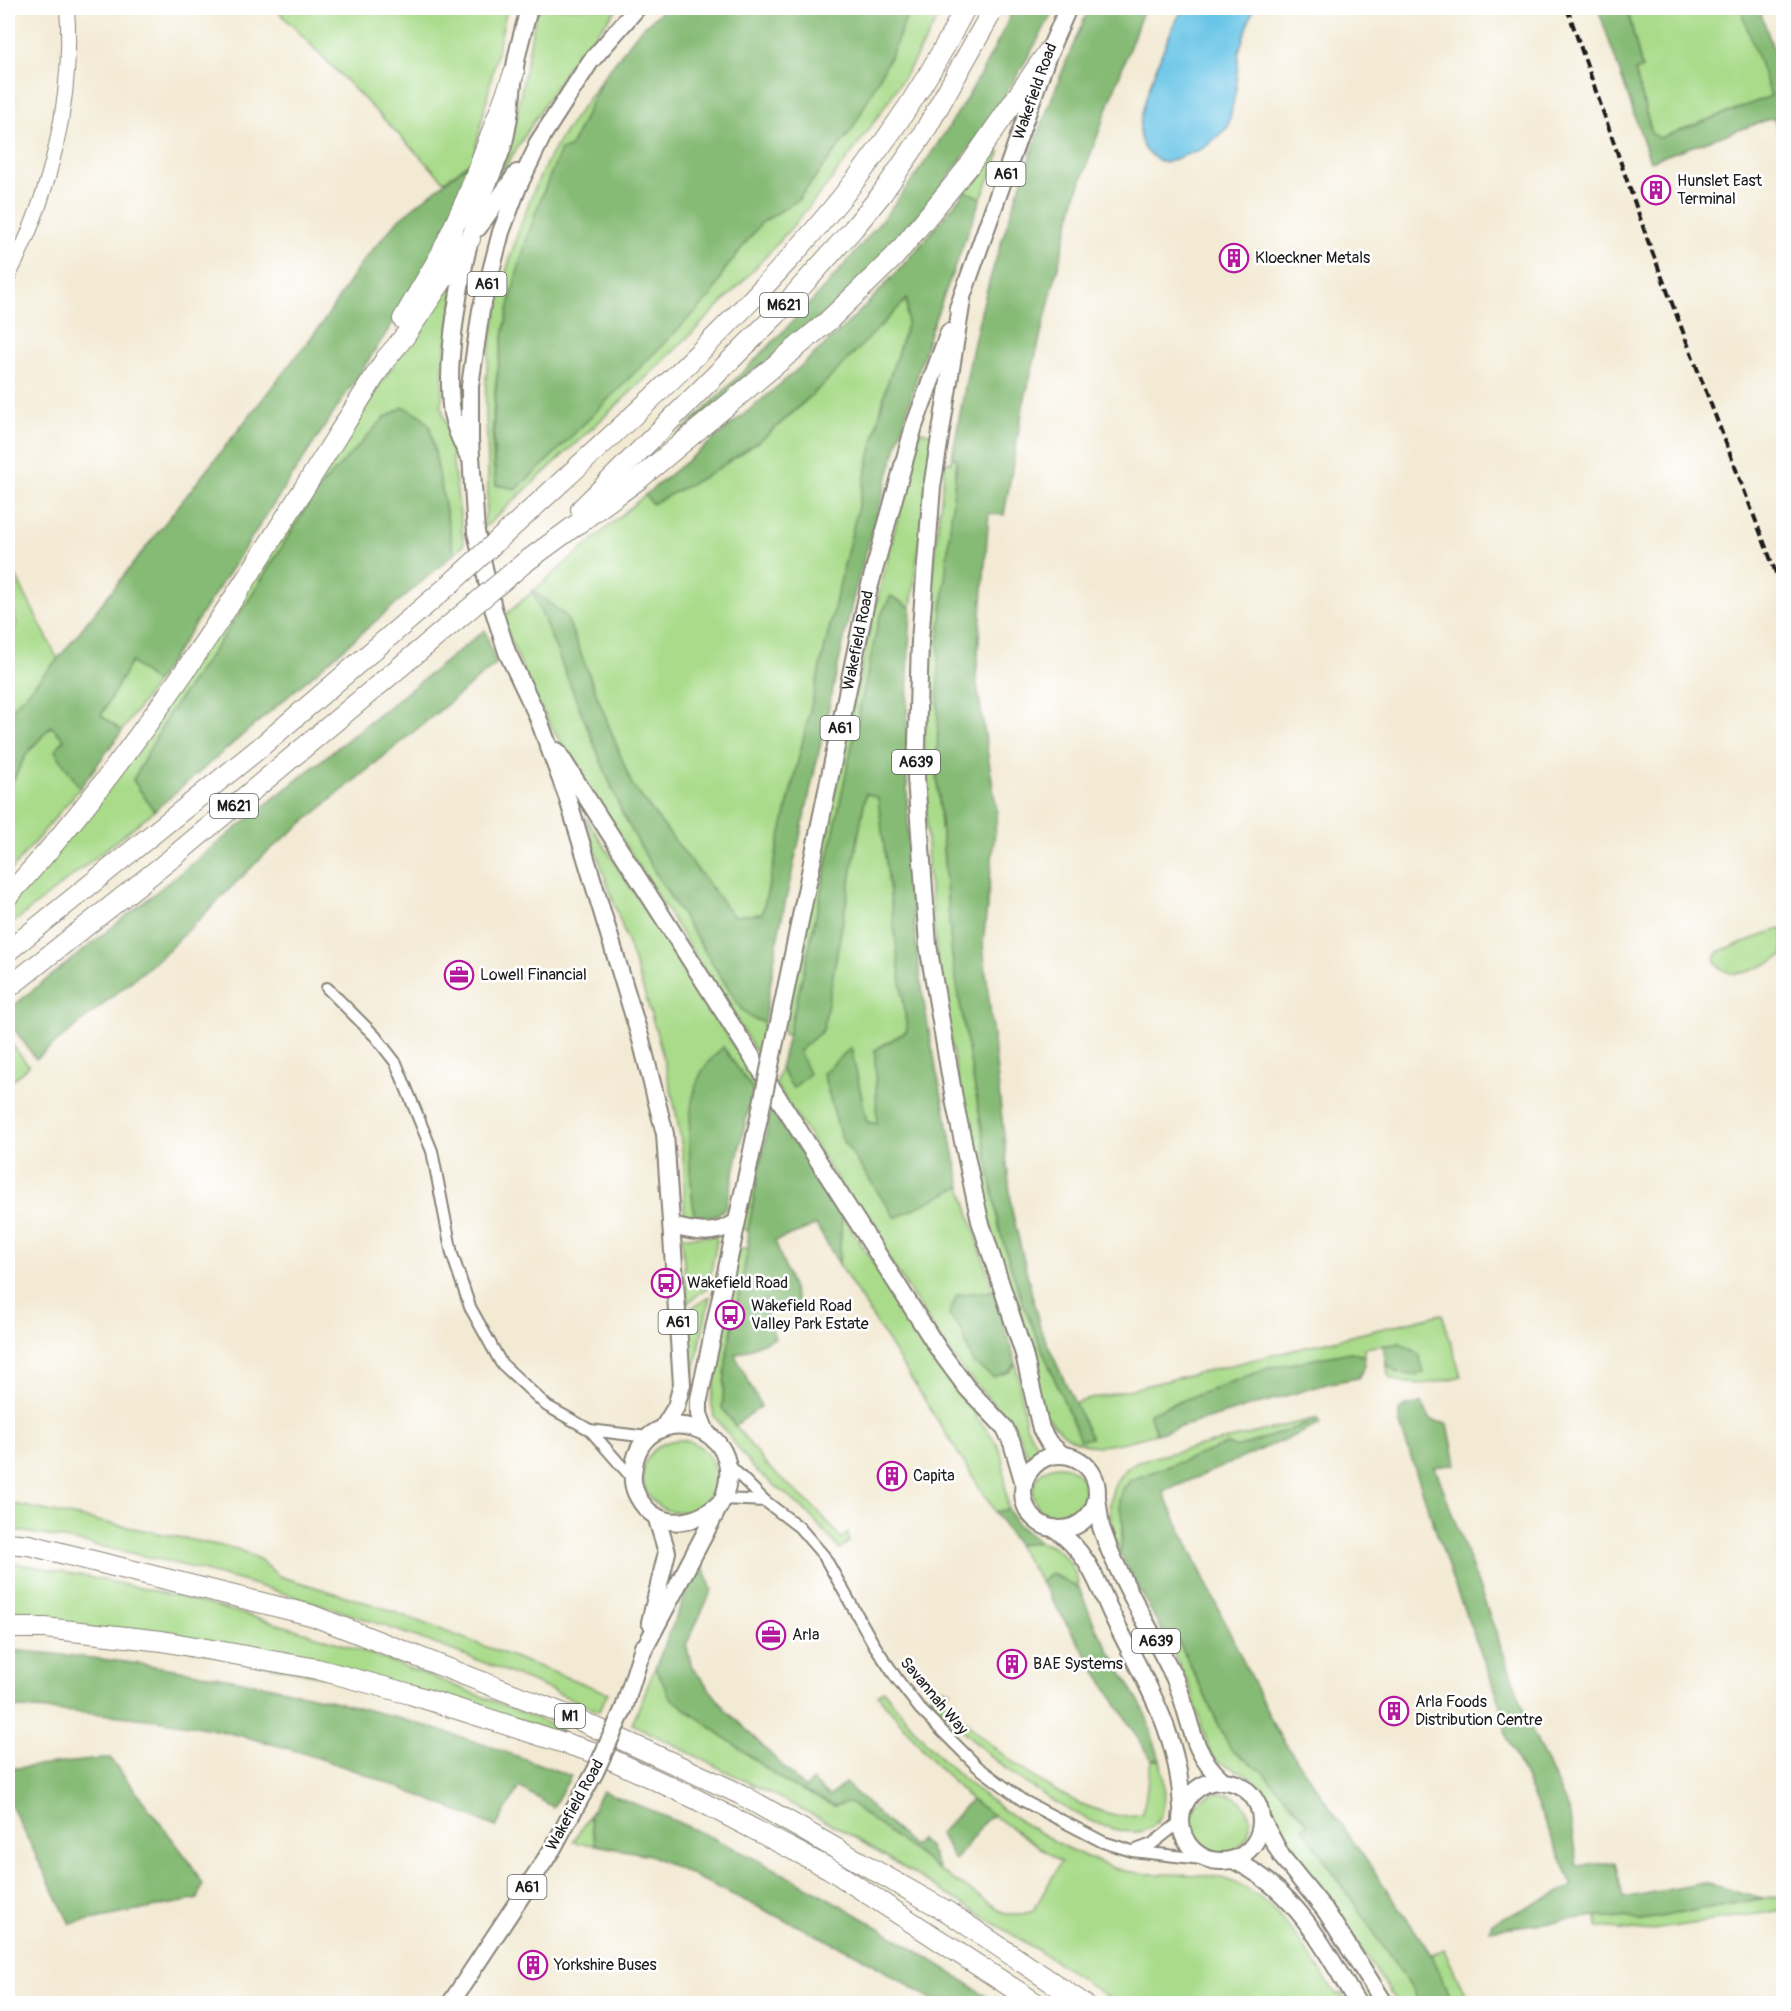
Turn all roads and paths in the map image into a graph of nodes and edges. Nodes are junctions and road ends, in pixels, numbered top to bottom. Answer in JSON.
{"nodes":[{"id":1,"x":67,"y":8,"type":"edge"},
{"id":2,"x":529,"y":8,"type":"edge"},
{"id":3,"x":637,"y":8,"type":"edge"},
{"id":4,"x":965,"y":8,"type":"edge"},
{"id":5,"x":994,"y":8,"type":"edge"},
{"id":6,"x":1068,"y":8,"type":"edge"},
{"id":7,"x":1050,"y":49,"type":"junction"},
{"id":8,"x":514,"y":73,"type":"junction"},
{"id":9,"x":542,"y":137,"type":"junction"},
{"id":10,"x":470,"y":239,"type":"junction"},
{"id":11,"x":8,"y":277,"type":"edge"},
{"id":12,"x":962,"y":300,"type":"junction"},
{"id":13,"x":385,"y":360,"type":"junction"},
{"id":14,"x":471,"y":461,"type":"junction"},
{"id":15,"x":524,"y":563,"type":"junction"},
{"id":16,"x":537,"y":715,"type":"junction"},
{"id":17,"x":8,"y":896,"type":"edge"},
{"id":18,"x":8,"y":951,"type":"edge"},
{"id":19,"x":8,"y":988,"type":"edge"},
{"id":20,"x":327,"y":988,"type":"dead end"},
{"id":21,"x":735,"y":1223,"type":"junction"},
{"id":22,"x":672,"y":1226,"type":"junction"},
{"id":23,"x":663,"y":1428,"type":"junction"},
{"id":24,"x":590,"y":1430,"type":"junction"},
{"id":25,"x":706,"y":1432,"type":"junction"},
{"id":26,"x":648,"y":1437,"type":"junction"},
{"id":27,"x":1063,"y":1455,"type":"junction"},
{"id":28,"x":729,"y":1465,"type":"junction"},
{"id":29,"x":632,"y":1478,"type":"junction"},
{"id":30,"x":1024,"y":1484,"type":"junction"},
{"id":31,"x":1097,"y":1498,"type":"junction"},
{"id":32,"x":721,"y":1501,"type":"junction"},
{"id":33,"x":765,"y":1501,"type":"junction"},
{"id":34,"x":656,"y":1516,"type":"junction"},
{"id":35,"x":1054,"y":1528,"type":"junction"},
{"id":36,"x":8,"y":1543,"type":"edge"},
{"id":37,"x":8,"y":1628,"type":"edge"},
{"id":38,"x":640,"y":1657,"type":"junction"},
{"id":39,"x":1222,"y":1780,"type":"junction"},
{"id":40,"x":1181,"y":1815,"type":"junction"},
{"id":41,"x":1262,"y":1820,"type":"junction"},
{"id":42,"x":1132,"y":1851,"type":"junction"},
{"id":43,"x":1210,"y":1860,"type":"junction"},
{"id":44,"x":1233,"y":1860,"type":"junction"},
{"id":45,"x":450,"y":2004,"type":"edge"},
{"id":46,"x":1037,"y":2004,"type":"edge"},
{"id":47,"x":1084,"y":2004,"type":"edge"},
{"id":48,"x":1358,"y":2004,"type":"edge"},
{"id":49,"x":1385,"y":2004,"type":"edge"}],
"edges":[{"from":1,"to":11,"type":"street"},
{"from":2,"to":8,"type":"main road"},
{"from":3,"to":9,"type":"main road","number":"A61"},
{"from":4,"to":18,"type":"highway","number":"M621","bridge":true},
{"from":5,"to":15,"type":"highway","number":"M621"},
{"from":6,"to":7,"type":"main road","name":"Wakefield Road","number":"A61"},
{"from":7,"to":12,"type":"main road","name":"Wakefield Road","number":"A61"},
{"from":7,"to":15,"type":"highway","number":"M621"},
{"from":8,"to":10,"type":"main road"},
{"from":8,"to":13,"type":"highway"},
{"from":9,"to":10,"type":"main road"},
{"from":9,"to":14,"type":"main road","number":"A61"},
{"from":10,"to":13,"type":"highway"},
{"from":10,"to":14,"type":"main road"},
{"from":12,"to":21,"type":"main road","name":"Wakefield Road","number":"A61","bridge":true},
{"from":12,"to":27,"type":"main road","number":"A639"},
{"from":13,"to":17,"type":"highway"},
{"from":14,"to":16,"type":"main road","number":"A61"},
{"from":15,"to":19,"type":"highway","number":"M621","bridge":true},
{"from":16,"to":22,"type":"main road","number":"A61"},
{"from":16,"to":30,"type":"main road"},
{"from":20,"to":24,"type":"street"},
{"from":21,"to":22,"type":"main road"},
{"from":21,"to":25,"type":"main road","name":"Wakefield Road","number":"A61"},
{"from":22,"to":23,"type":"main road","number":"A61"},
{"from":23,"to":25,"type":"main road"},
{"from":23,"to":26,"type":"main road"},
{"from":24,"to":26,"type":"street"},
{"from":24,"to":29,"type":"street"},
{"from":25,"to":28,"type":"main road","name":"Wakefield Road","number":"A61"},
{"from":26,"to":29,"type":"main road"},
{"from":27,"to":30,"type":"main road"},
{"from":27,"to":31,"type":"main road"},
{"from":28,"to":32,"type":"main road","name":"Wakefield Road","number":"A61"},
{"from":28,"to":33,"type":"street","name":"Savannah Way"},
{"from":29,"to":34,"type":"main road","name":"Wakefield Road","number":"A61"},
{"from":30,"to":35,"type":"main road"},
{"from":31,"to":35,"type":"main road"},
{"from":31,"to":39,"type":"main road","number":"A639"},
{"from":32,"to":33,"type":"street"},
{"from":32,"to":34,"type":"main road"},
{"from":32,"to":38,"type":"main road","name":"Wakefield Road","number":"A61"},
{"from":33,"to":42,"type":"street","name":"Savannah Way"},
{"from":34,"to":38,"type":"main road","name":"Wakefield Road","number":"A61"},
{"from":35,"to":40,"type":"main road","number":"A639"},
{"from":36,"to":47,"type":"highway","number":"M1"},
{"from":37,"to":46,"type":"highway","number":"M1"},
{"from":38,"to":45,"type":"main road","name":"Wakefield Road","number":"A61","bridge":true},
{"from":39,"to":40,"type":"main road"},
{"from":39,"to":41,"type":"main road"},
{"from":40,"to":42,"type":"street"},
{"from":40,"to":43,"type":"main road"},
{"from":41,"to":44,"type":"main road"},
{"from":41,"to":49,"type":"main road"},
{"from":42,"to":43,"type":"street","name":"Savannah Way"},
{"from":43,"to":44,"type":"main road"},
{"from":44,"to":48,"type":"main road"}]}
